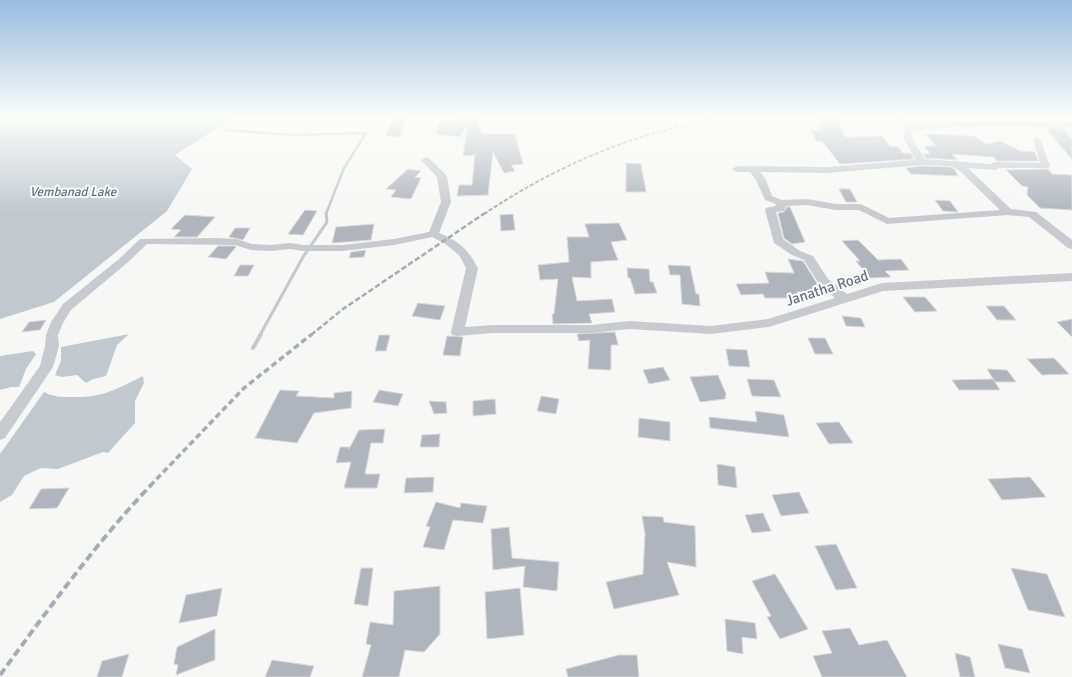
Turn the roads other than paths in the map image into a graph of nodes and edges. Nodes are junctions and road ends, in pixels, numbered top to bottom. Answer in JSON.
{"nodes":[{"id":1,"x":914,"y":150,"type":"edge"},
{"id":2,"x":1040,"y":150,"type":"edge"},
{"id":3,"x":426,"y":160,"type":"dead end"},
{"id":4,"x":922,"y":162,"type":"junction"},
{"id":5,"x":957,"y":165,"type":"junction"},
{"id":6,"x":737,"y":169,"type":"dead end"},
{"id":7,"x":753,"y":170,"type":"junction"},
{"id":8,"x":781,"y":203,"type":"junction"},
{"id":9,"x":1008,"y":212,"type":"junction"},
{"id":10,"x":433,"y":234,"type":"junction"},
{"id":11,"x":1072,"y":246,"type":"edge"},
{"id":12,"x":1072,"y":277,"type":"edge"},
{"id":13,"x":846,"y":299,"type":"junction"},
{"id":14,"x":0,"y":434,"type":"edge"}],
"edges":[{"from":1,"to":4,"type":"street"},
{"from":2,"to":5,"type":"street"},
{"from":3,"to":10,"type":"street"},
{"from":4,"to":5,"type":"street"},
{"from":4,"to":7,"type":"street"},
{"from":5,"to":9,"type":"street"},
{"from":6,"to":7,"type":"street"},
{"from":7,"to":8,"type":"street"},
{"from":8,"to":9,"type":"street"},
{"from":8,"to":13,"type":"street"},
{"from":9,"to":11,"type":"street"},
{"from":10,"to":13,"type":"street","name":"Janatha Road"},
{"from":10,"to":14,"type":"street"},
{"from":12,"to":13,"type":"street","name":"Janatha Road"}]}
